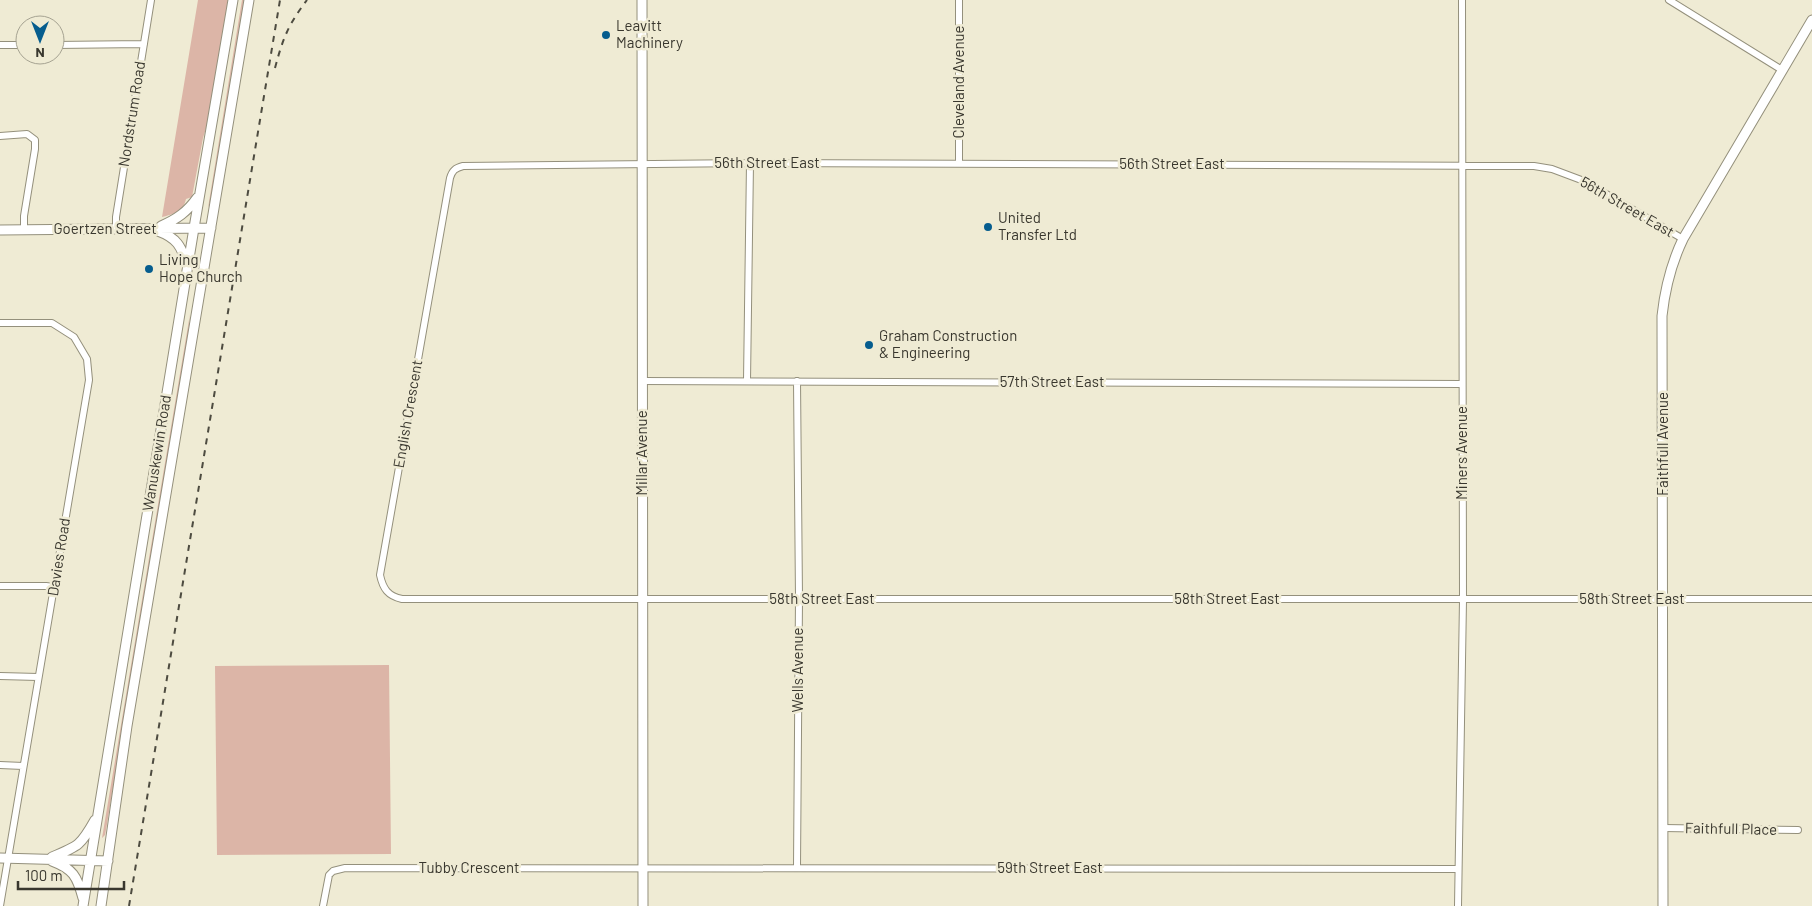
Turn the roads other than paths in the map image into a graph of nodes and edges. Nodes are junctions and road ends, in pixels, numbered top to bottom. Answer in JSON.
{"nodes":[{"id":1,"x":151,"y":0,"type":"edge"},
{"id":2,"x":233,"y":0,"type":"edge"},
{"id":3,"x":249,"y":0,"type":"edge"},
{"id":4,"x":642,"y":0,"type":"edge"},
{"id":5,"x":959,"y":0,"type":"edge"},
{"id":6,"x":1462,"y":0,"type":"edge"},
{"id":7,"x":1669,"y":0,"type":"edge"},
{"id":8,"x":1812,"y":20,"type":"edge"},
{"id":9,"x":144,"y":44,"type":"junction"},
{"id":10,"x":0,"y":45,"type":"edge"},
{"id":11,"x":15,"y":45,"type":"edge"},
{"id":12,"x":65,"y":45,"type":"edge"},
{"id":13,"x":1782,"y":70,"type":"junction"},
{"id":14,"x":0,"y":136,"type":"edge"},
{"id":15,"x":750,"y":163,"type":"junction"},
{"id":16,"x":958,"y":163,"type":"junction"},
{"id":17,"x":642,"y":165,"type":"junction"},
{"id":18,"x":1462,"y":166,"type":"junction"},
{"id":19,"x":200,"y":194,"type":"junction"},
{"id":20,"x":116,"y":228,"type":"junction"},
{"id":21,"x":194,"y":228,"type":"junction"},
{"id":22,"x":211,"y":228,"type":"junction"},
{"id":23,"x":24,"y":229,"type":"junction"},
{"id":24,"x":153,"y":229,"type":"junction"},
{"id":25,"x":0,"y":230,"type":"edge"},
{"id":26,"x":1682,"y":239,"type":"junction"},
{"id":27,"x":188,"y":266,"type":"junction"},
{"id":28,"x":0,"y":323,"type":"edge"},
{"id":29,"x":642,"y":380,"type":"junction"},
{"id":30,"x":747,"y":381,"type":"junction"},
{"id":31,"x":797,"y":381,"type":"junction"},
{"id":32,"x":1462,"y":384,"type":"junction"},
{"id":33,"x":0,"y":586,"type":"edge"},
{"id":34,"x":54,"y":587,"type":"junction"},
{"id":35,"x":643,"y":598,"type":"junction"},
{"id":36,"x":799,"y":598,"type":"junction"},
{"id":37,"x":1663,"y":599,"type":"junction"},
{"id":38,"x":1812,"y":599,"type":"edge"},
{"id":39,"x":1463,"y":600,"type":"junction"},
{"id":40,"x":0,"y":676,"type":"edge"},
{"id":41,"x":38,"y":676,"type":"junction"},
{"id":42,"x":0,"y":765,"type":"edge"},
{"id":43,"x":23,"y":766,"type":"junction"},
{"id":44,"x":98,"y":815,"type":"junction"},
{"id":45,"x":1663,"y":828,"type":"junction"},
{"id":46,"x":1798,"y":830,"type":"dead end"},
{"id":47,"x":4,"y":858,"type":"edge"},
{"id":48,"x":47,"y":859,"type":"junction"},
{"id":49,"x":91,"y":860,"type":"junction"},
{"id":50,"x":108,"y":861,"type":"junction"},
{"id":51,"x":642,"y":868,"type":"junction"},
{"id":52,"x":798,"y":868,"type":"junction"},
{"id":53,"x":1458,"y":869,"type":"junction"},
{"id":54,"x":84,"y":904,"type":"edge"},
{"id":55,"x":0,"y":906,"type":"edge"},
{"id":56,"x":101,"y":906,"type":"edge"},
{"id":57,"x":323,"y":906,"type":"edge"},
{"id":58,"x":643,"y":906,"type":"edge"},
{"id":59,"x":1458,"y":906,"type":"edge"},
{"id":60,"x":1663,"y":906,"type":"edge"}],
"edges":[{"from":1,"to":9,"type":"street","name":"Nordstrum Road"},
{"from":2,"to":19,"type":"street","name":"Wanuskewin Road"},
{"from":3,"to":22,"type":"street","name":"Wanuskewin Road"},
{"from":4,"to":17,"type":"street","name":"Millar Avenue"},
{"from":5,"to":16,"type":"street","name":"Cleveland Avenue"},
{"from":6,"to":18,"type":"street","name":"Miners Avenue"},
{"from":7,"to":13,"type":"street"},
{"from":8,"to":13,"type":"street","name":"Faithfull Avenue"},
{"from":9,"to":12,"type":"street"},
{"from":9,"to":20,"type":"street","name":"Nordstrum Road"},
{"from":10,"to":11,"type":"street"},
{"from":13,"to":26,"type":"street","name":"Faithfull Avenue"},
{"from":14,"to":23,"type":"street"},
{"from":15,"to":16,"type":"street","name":"56th Street East"},
{"from":15,"to":17,"type":"street","name":"56th Street East"},
{"from":15,"to":30,"type":"street"},
{"from":16,"to":18,"type":"street","name":"56th Street East"},
{"from":17,"to":29,"type":"street","name":"Millar Avenue"},
{"from":17,"to":35,"type":"street","name":"English Crescent"},
{"from":18,"to":26,"type":"street","name":"56th Street East"},
{"from":18,"to":32,"type":"street","name":"Miners Avenue"},
{"from":19,"to":21,"type":"street","name":"Wanuskewin Road"},
{"from":19,"to":24,"type":"street"},
{"from":20,"to":23,"type":"street","name":"Goertzen Street"},
{"from":20,"to":24,"type":"street","name":"Goertzen Street"},
{"from":21,"to":22,"type":"street","name":"Goertzen Street"},
{"from":21,"to":24,"type":"street","name":"Goertzen Street"},
{"from":21,"to":27,"type":"street","name":"Wanuskewin Road"},
{"from":22,"to":50,"type":"street","name":"Wanuskewin Road"},
{"from":23,"to":25,"type":"street","name":"Goertzen Street"},
{"from":24,"to":27,"type":"street"},
{"from":26,"to":37,"type":"street","name":"Faithfull Avenue"},
{"from":27,"to":44,"type":"street","name":"Wanuskewin Road"},
{"from":28,"to":34,"type":"street","name":"Davies Road"},
{"from":29,"to":30,"type":"street","name":"57th Street East"},
{"from":29,"to":35,"type":"street","name":"Millar Avenue"},
{"from":30,"to":31,"type":"street","name":"57th Street East"},
{"from":31,"to":32,"type":"street","name":"57th Street East"},
{"from":31,"to":36,"type":"street","name":"Wells Avenue"},
{"from":32,"to":39,"type":"street","name":"Miners Avenue"},
{"from":33,"to":34,"type":"street"},
{"from":34,"to":41,"type":"street","name":"Davies Road"},
{"from":35,"to":36,"type":"street","name":"58th Street East"},
{"from":35,"to":51,"type":"street","name":"Millar Avenue"},
{"from":36,"to":39,"type":"street","name":"58th Street East"},
{"from":36,"to":52,"type":"street","name":"Wells Avenue"},
{"from":37,"to":38,"type":"street","name":"58th Street East"},
{"from":37,"to":39,"type":"street","name":"58th Street East"},
{"from":37,"to":45,"type":"street","name":"Faithfull Avenue"},
{"from":39,"to":53,"type":"street","name":"Miners Avenue"},
{"from":40,"to":41,"type":"street"},
{"from":41,"to":43,"type":"street","name":"Davies Road"},
{"from":42,"to":43,"type":"street"},
{"from":43,"to":47,"type":"street","name":"Davies Road"},
{"from":44,"to":48,"type":"street"},
{"from":44,"to":49,"type":"street","name":"Wanuskewin Road"},
{"from":45,"to":46,"type":"street","name":"Faithfull Place"},
{"from":45,"to":60,"type":"street","name":"Faithfull Avenue"},
{"from":47,"to":48,"type":"street"},
{"from":47,"to":55,"type":"street","name":"Davies Road"},
{"from":48,"to":49,"type":"street"},
{"from":48,"to":54,"type":"street"},
{"from":49,"to":50,"type":"street"},
{"from":49,"to":54,"type":"street","name":"Wanuskewin Road"},
{"from":50,"to":56,"type":"street","name":"Wanuskewin Road"},
{"from":51,"to":52,"type":"street","name":"59th Street East"},
{"from":51,"to":57,"type":"street","name":"Tubby Crescent"},
{"from":51,"to":58,"type":"street","name":"Millar Avenue"},
{"from":52,"to":53,"type":"street","name":"59th Street East"},
{"from":53,"to":59,"type":"street","name":"Miners Avenue"}]}
